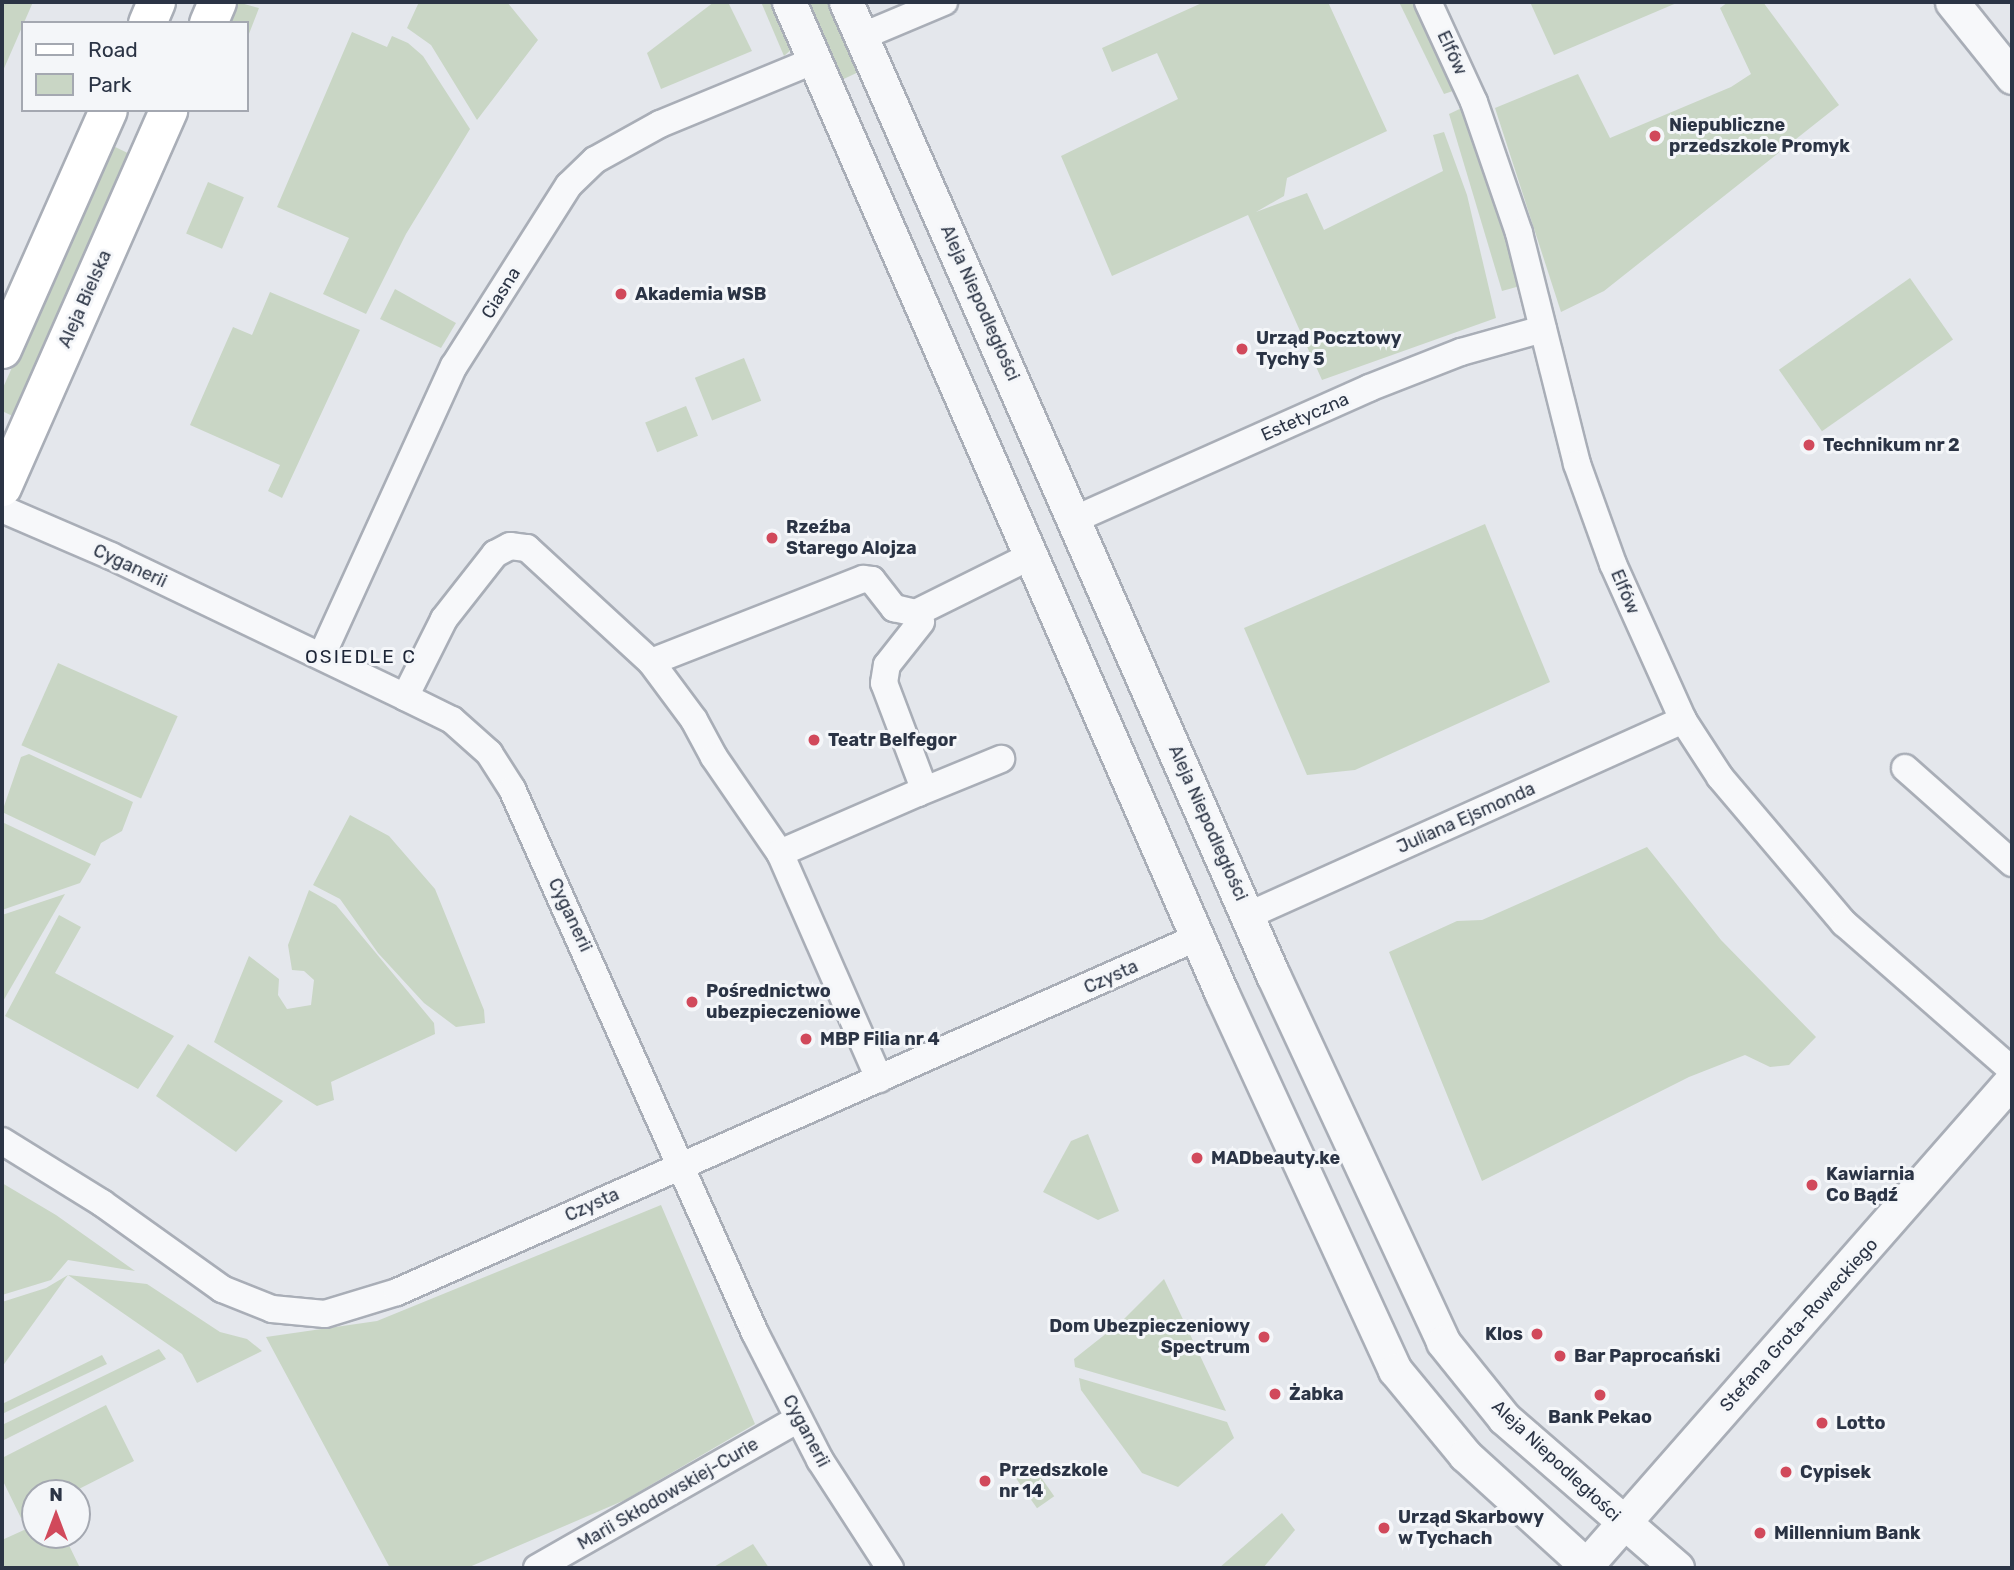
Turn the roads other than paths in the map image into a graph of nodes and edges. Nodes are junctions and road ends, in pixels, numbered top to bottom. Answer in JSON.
{"nodes":[{"id":1,"x":156,"y":2,"type":"edge"},
{"id":2,"x":217,"y":2,"type":"edge"},
{"id":3,"x":789,"y":2,"type":"edge"},
{"id":4,"x":846,"y":2,"type":"edge"},
{"id":5,"x":944,"y":2,"type":"edge"},
{"id":6,"x":1428,"y":2,"type":"edge"},
{"id":7,"x":1952,"y":2,"type":"edge"},
{"id":8,"x":148,"y":21,"type":"edge"},
{"id":9,"x":209,"y":21,"type":"edge"},
{"id":10,"x":863,"y":36,"type":"junction"},
{"id":11,"x":815,"y":60,"type":"junction"},
{"id":12,"x":2012,"y":76,"type":"edge"},
{"id":13,"x":886,"y":92,"type":"junction"},
{"id":14,"x":107,"y":112,"type":"edge"},
{"id":15,"x":168,"y":112,"type":"edge"},
{"id":16,"x":839,"y":117,"type":"junction"},
{"id":17,"x":1542,"y":329,"type":"junction"},
{"id":18,"x":2,"y":349,"type":"edge"},
{"id":19,"x":1056,"y":478,"type":"junction"},
{"id":20,"x":2,"y":487,"type":"edge"},
{"id":21,"x":1004,"y":488,"type":"junction"},
{"id":22,"x":2,"y":509,"type":"edge"},
{"id":23,"x":1073,"y":520,"type":"junction"},
{"id":24,"x":1033,"y":555,"type":"junction"},
{"id":25,"x":1097,"y":576,"type":"junction"},
{"id":26,"x":1054,"y":604,"type":"junction"},
{"id":27,"x":921,"y":622,"type":"dead end"},
{"id":28,"x":322,"y":655,"type":"junction"},
{"id":29,"x":651,"y":662,"type":"junction"},
{"id":30,"x":405,"y":697,"type":"junction"},
{"id":31,"x":1683,"y":720,"type":"junction"},
{"id":32,"x":1001,"y":759,"type":"dead end"},
{"id":33,"x":1905,"y":768,"type":"dead end"},
{"id":34,"x":918,"y":793,"type":"junction"},
{"id":35,"x":780,"y":853,"type":"junction"},
{"id":36,"x":2012,"y":863,"type":"edge"},
{"id":37,"x":1226,"y":864,"type":"junction"},
{"id":38,"x":1171,"y":872,"type":"junction"},
{"id":39,"x":1249,"y":915,"type":"junction"},
{"id":40,"x":1198,"y":937,"type":"junction"},
{"id":41,"x":1273,"y":975,"type":"junction"},
{"id":42,"x":1222,"y":994,"type":"junction"},
{"id":43,"x":2012,"y":1070,"type":"edge"},
{"id":44,"x":879,"y":1079,"type":"junction"},
{"id":45,"x":2012,"y":1080,"type":"edge"},
{"id":46,"x":2,"y":1141,"type":"edge"},
{"id":47,"x":679,"y":1167,"type":"junction"},
{"id":48,"x":798,"y":1419,"type":"junction"},
{"id":49,"x":1621,"y":1522,"type":"junction"},
{"id":50,"x":1587,"y":1567,"type":"edge"},
{"id":51,"x":537,"y":1568,"type":"edge"},
{"id":52,"x":890,"y":1568,"type":"edge"},
{"id":53,"x":1677,"y":1568,"type":"edge"}],
"edges":[{"from":1,"to":8,"type":"main road"},
{"from":2,"to":9,"type":"main road"},
{"from":3,"to":11,"type":"street"},
{"from":4,"to":10,"type":"street","name":"Aleja Niepodległości"},
{"from":5,"to":10,"type":"street"},
{"from":6,"to":17,"type":"street","name":"Elfów"},
{"from":7,"to":12,"type":"street"},
{"from":10,"to":13,"type":"street","name":"Aleja Niepodległości"},
{"from":11,"to":16,"type":"street"},
{"from":11,"to":28,"type":"street","name":"Ciasna"},
{"from":13,"to":16,"type":"street"},
{"from":13,"to":19,"type":"street","name":"Aleja Niepodległości"},
{"from":14,"to":18,"type":"main road"},
{"from":15,"to":20,"type":"main road","name":"Aleja Bielska"},
{"from":16,"to":21,"type":"street"},
{"from":17,"to":23,"type":"street","name":"Estetyczna"},
{"from":17,"to":31,"type":"street","name":"Elfów"},
{"from":19,"to":21,"type":"street"},
{"from":19,"to":23,"type":"street","name":"Aleja Niepodległości"},
{"from":21,"to":24,"type":"street"},
{"from":22,"to":28,"type":"street","name":"Cyganerii"},
{"from":23,"to":25,"type":"street","name":"Aleja Niepodległości"},
{"from":24,"to":26,"type":"street"},
{"from":24,"to":29,"type":"street"},
{"from":25,"to":26,"type":"street"},
{"from":25,"to":37,"type":"street","name":"Aleja Niepodległości"},
{"from":26,"to":38,"type":"street"},
{"from":27,"to":34,"type":"street"},
{"from":28,"to":30,"type":"street","name":"Cyganerii"},
{"from":29,"to":30,"type":"street"},
{"from":29,"to":35,"type":"street"},
{"from":30,"to":47,"type":"street","name":"Cyganerii"},
{"from":31,"to":39,"type":"street","name":"Juliana Ejsmonda"},
{"from":31,"to":43,"type":"street","name":"Elfów"},
{"from":32,"to":34,"type":"street"},
{"from":33,"to":36,"type":"street"},
{"from":34,"to":35,"type":"street"},
{"from":35,"to":44,"type":"street"},
{"from":37,"to":38,"type":"street"},
{"from":37,"to":39,"type":"street","name":"Aleja Niepodległości"},
{"from":38,"to":40,"type":"street"},
{"from":39,"to":41,"type":"street","name":"Aleja Niepodległości"},
{"from":40,"to":42,"type":"street"},
{"from":40,"to":44,"type":"street","name":"Czysta"},
{"from":41,"to":42,"type":"street"},
{"from":41,"to":49,"type":"street","name":"Aleja Niepodległości"},
{"from":42,"to":50,"type":"street"},
{"from":44,"to":47,"type":"street","name":"Czysta"},
{"from":45,"to":49,"type":"street","name":"Stefana Grota-Roweckiego"},
{"from":46,"to":47,"type":"street","name":"Czysta"},
{"from":47,"to":48,"type":"street","name":"Cyganerii"},
{"from":48,"to":51,"type":"street","name":"Marii Skłodowskiej-Curie"},
{"from":48,"to":52,"type":"street","name":"Cyganerii"},
{"from":49,"to":50,"type":"street","name":"Stefana Grota-Roweckiego"},
{"from":49,"to":53,"type":"street","name":"Aleja Niepodległości"}]}
